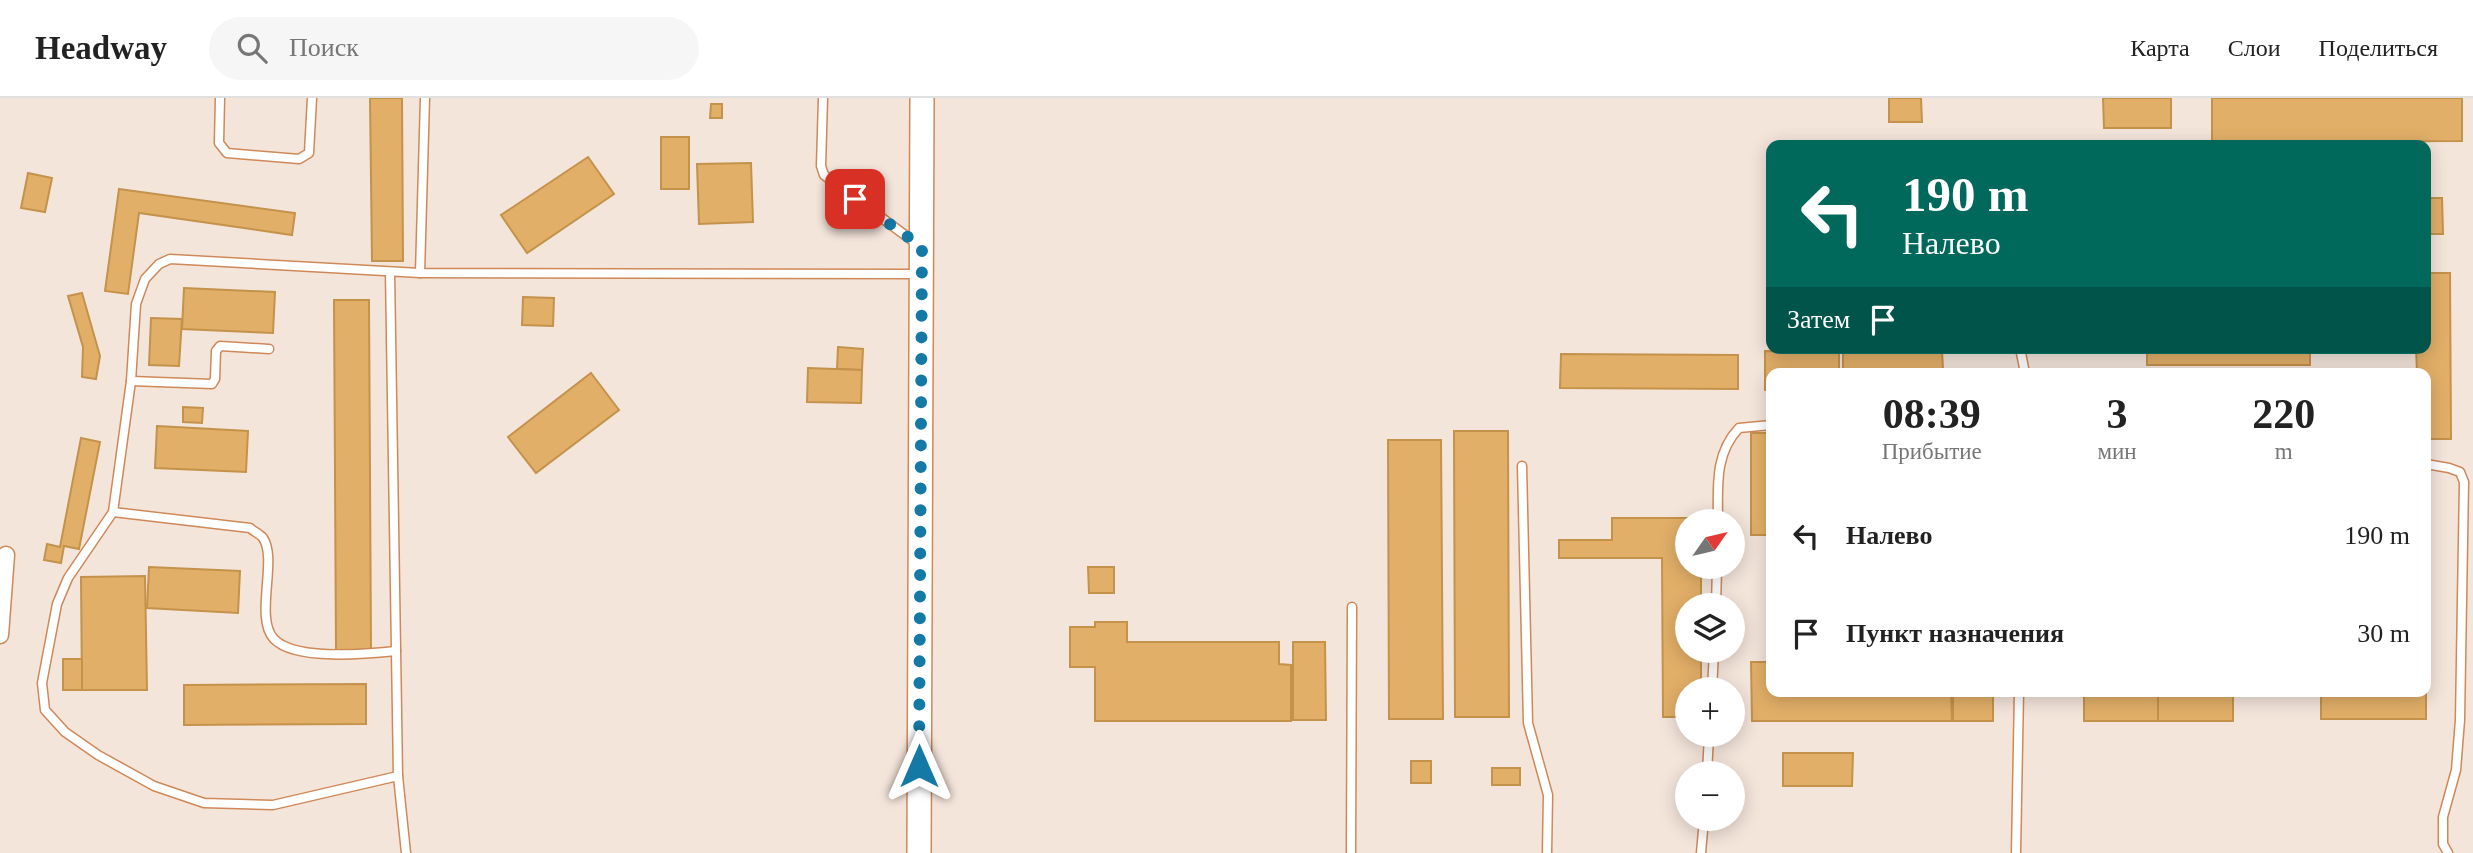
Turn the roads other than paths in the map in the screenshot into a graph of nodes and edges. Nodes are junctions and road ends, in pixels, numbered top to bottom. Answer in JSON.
{"nodes":[{"id":1,"x":220,"y":98,"type":"edge"},
{"id":2,"x":312,"y":98,"type":"edge"},
{"id":3,"x":425,"y":98,"type":"edge"},
{"id":4,"x":823,"y":98,"type":"edge"},
{"id":5,"x":922,"y":98,"type":"edge"},
{"id":6,"x":922,"y":247,"type":"junction"},
{"id":7,"x":390,"y":272,"type":"junction"},
{"id":8,"x":419,"y":273,"type":"junction"},
{"id":9,"x":922,"y":274,"type":"junction"},
{"id":10,"x":269,"y":349,"type":"dead end"},
{"id":11,"x":131,"y":381,"type":"junction"},
{"id":12,"x":1766,"y":425,"type":"edge"},
{"id":13,"x":2431,"y":465,"type":"edge"},
{"id":14,"x":1522,"y":466,"type":"dead end"},
{"id":15,"x":1717,"y":509,"type":"edge"},
{"id":16,"x":113,"y":512,"type":"junction"},
{"id":17,"x":6,"y":555,"type":"dead end"},
{"id":18,"x":1352,"y":607,"type":"dead end"},
{"id":19,"x":0,"y":635,"type":"edge"},
{"id":20,"x":396,"y":651,"type":"junction"},
{"id":21,"x":2019,"y":697,"type":"edge"},
{"id":22,"x":398,"y":776,"type":"junction"},
{"id":23,"x":1703,"y":831,"type":"edge"},
{"id":24,"x":407,"y":853,"type":"edge"},
{"id":25,"x":919,"y":853,"type":"edge"},
{"id":26,"x":1351,"y":853,"type":"edge"},
{"id":27,"x":1547,"y":853,"type":"edge"},
{"id":28,"x":1701,"y":853,"type":"edge"},
{"id":29,"x":2016,"y":853,"type":"edge"},
{"id":30,"x":2448,"y":853,"type":"edge"}],
"edges":[{"from":1,"to":2,"type":"lane"},
{"from":3,"to":8,"type":"lane"},
{"from":4,"to":6,"type":"lane"},
{"from":5,"to":6,"type":"street"},
{"from":6,"to":9,"type":"street"},
{"from":7,"to":8,"type":"lane"},
{"from":7,"to":11,"type":"lane"},
{"from":7,"to":20,"type":"lane"},
{"from":8,"to":9,"type":"lane"},
{"from":9,"to":25,"type":"street"},
{"from":10,"to":11,"type":"lane"},
{"from":11,"to":16,"type":"lane"},
{"from":12,"to":15,"type":"lane"},
{"from":13,"to":30,"type":"lane"},
{"from":14,"to":27,"type":"lane"},
{"from":16,"to":20,"type":"lane"},
{"from":16,"to":22,"type":"lane"},
{"from":17,"to":19,"type":"street"},
{"from":18,"to":26,"type":"lane"},
{"from":20,"to":22,"type":"lane"},
{"from":21,"to":29,"type":"lane"},
{"from":22,"to":24,"type":"lane"},
{"from":23,"to":28,"type":"lane"}]}
